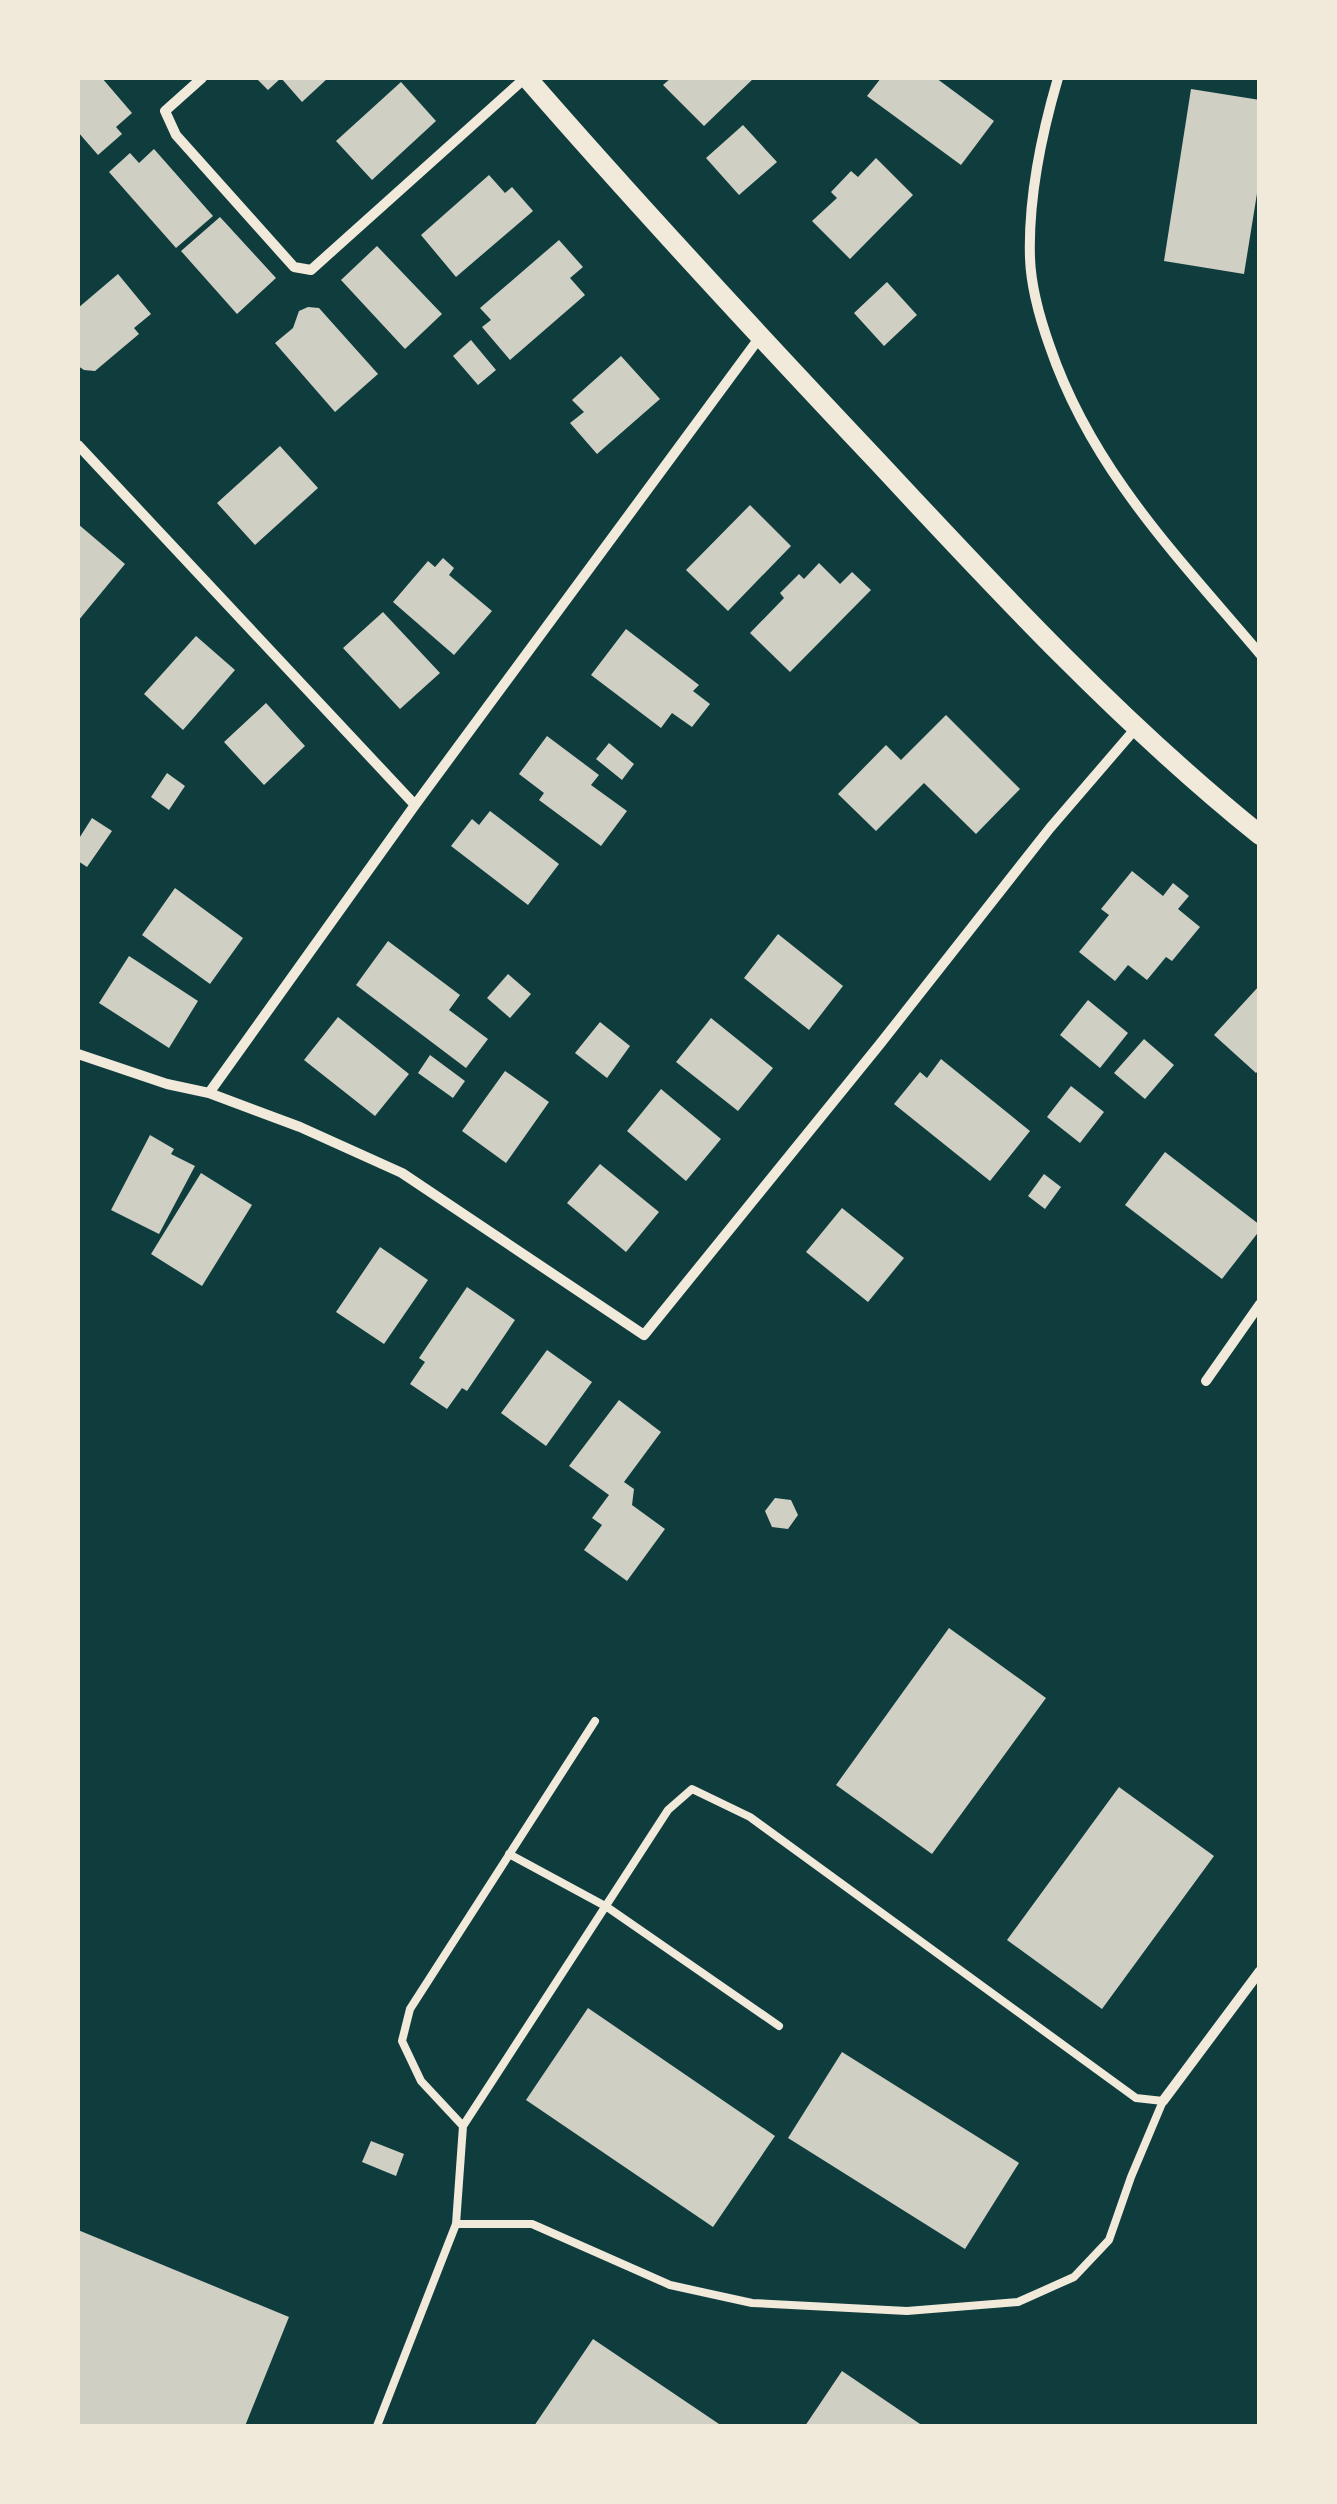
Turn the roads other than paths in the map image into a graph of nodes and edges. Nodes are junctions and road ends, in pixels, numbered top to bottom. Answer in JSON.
{"nodes":[{"id":1,"x":202,"y":78,"type":"edge"},
{"id":2,"x":526,"y":78,"type":"edge"},
{"id":3,"x":1058,"y":78,"type":"edge"},
{"id":4,"x":761,"y":336,"type":"junction"},
{"id":5,"x":78,"y":446,"type":"edge"},
{"id":6,"x":1260,"y":654,"type":"edge"},
{"id":7,"x":1138,"y":726,"type":"junction"},
{"id":8,"x":415,"y":806,"type":"junction"},
{"id":9,"x":1260,"y":835,"type":"edge"},
{"id":10,"x":78,"y":1054,"type":"edge"},
{"id":11,"x":209,"y":1093,"type":"junction"},
{"id":12,"x":1260,"y":1304,"type":"edge"},
{"id":13,"x":1206,"y":1381,"type":"dead end"},
{"id":14,"x":595,"y":1721,"type":"dead end"},
{"id":15,"x":509,"y":1854,"type":"junction"},
{"id":16,"x":606,"y":1908,"type":"junction"},
{"id":17,"x":1260,"y":1971,"type":"edge"},
{"id":18,"x":779,"y":2026,"type":"dead end"},
{"id":19,"x":1163,"y":2100,"type":"junction"},
{"id":20,"x":463,"y":2126,"type":"junction"},
{"id":21,"x":456,"y":2224,"type":"junction"},
{"id":22,"x":376,"y":2426,"type":"edge"}],
"edges":[{"from":1,"to":2,"type":"street"},
{"from":2,"to":4,"type":"main road"},
{"from":3,"to":6,"type":"street"},
{"from":4,"to":7,"type":"main road"},
{"from":4,"to":8,"type":"street"},
{"from":5,"to":8,"type":"street"},
{"from":7,"to":9,"type":"main road"},
{"from":7,"to":11,"type":"street"},
{"from":8,"to":11,"type":"street"},
{"from":10,"to":11,"type":"street"},
{"from":12,"to":13,"type":"street"},
{"from":14,"to":15,"type":"lane"},
{"from":15,"to":16,"type":"lane"},
{"from":15,"to":20,"type":"lane"},
{"from":16,"to":18,"type":"lane"},
{"from":16,"to":19,"type":"lane"},
{"from":16,"to":20,"type":"lane"},
{"from":17,"to":19,"type":"street"},
{"from":19,"to":21,"type":"lane"},
{"from":20,"to":21,"type":"lane"},
{"from":21,"to":22,"type":"lane"}]}
